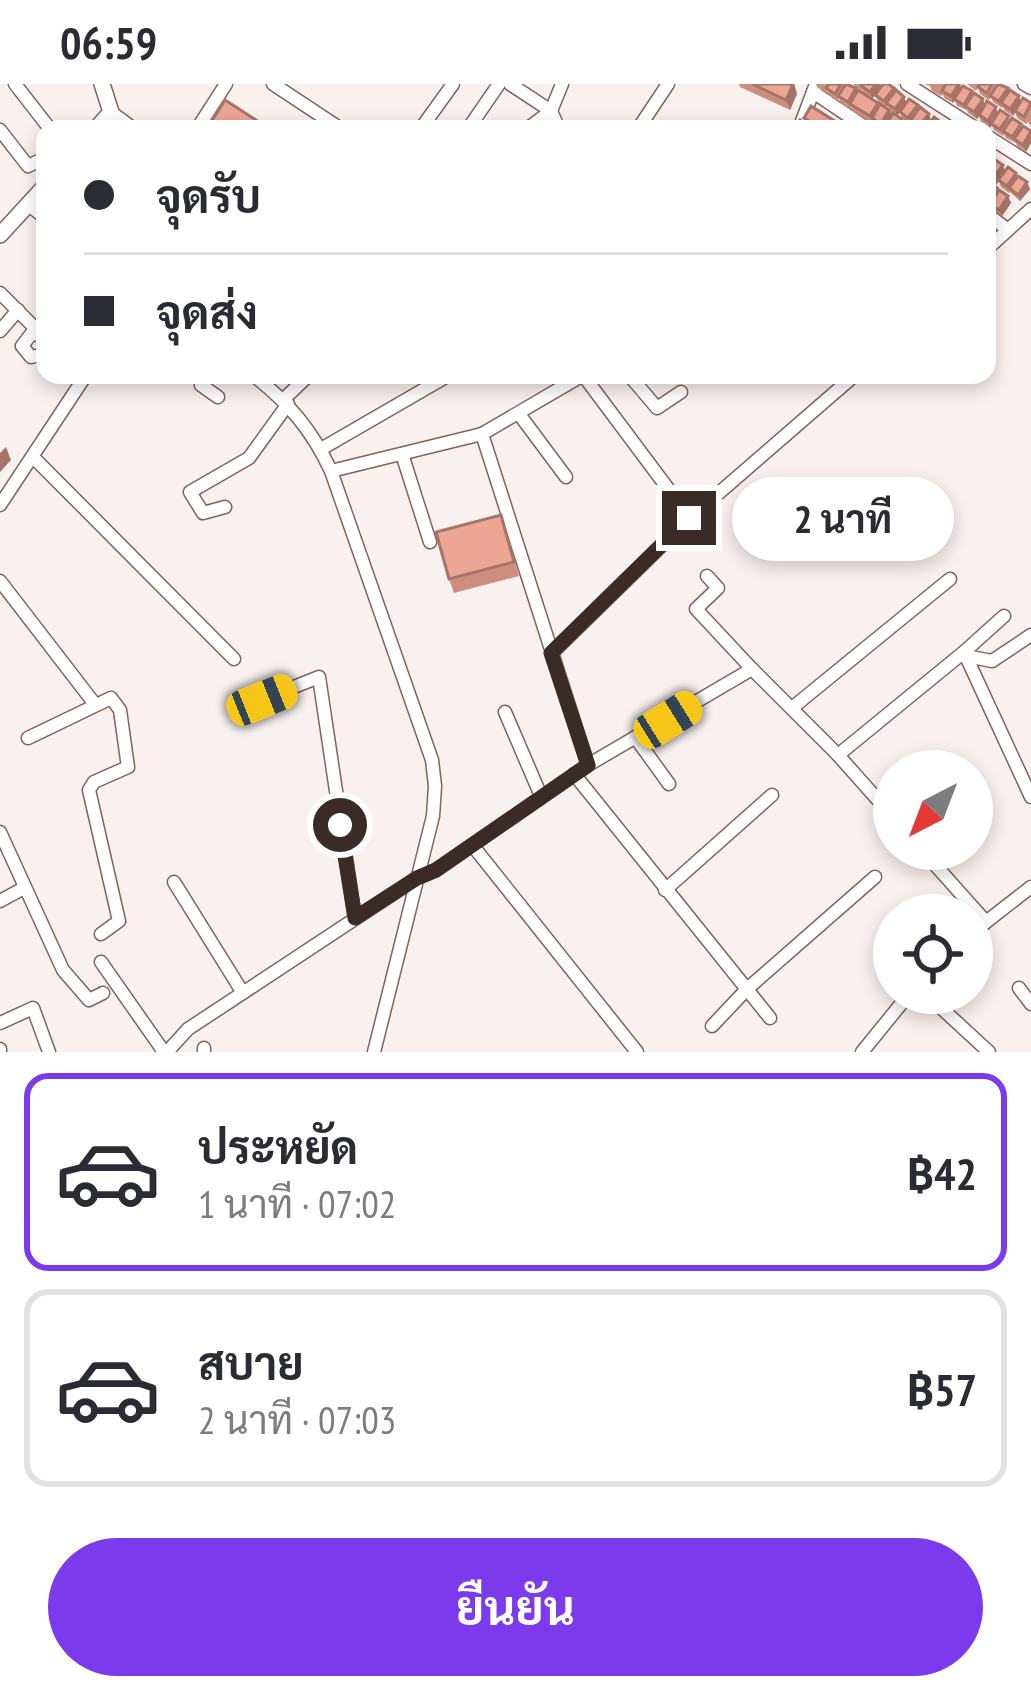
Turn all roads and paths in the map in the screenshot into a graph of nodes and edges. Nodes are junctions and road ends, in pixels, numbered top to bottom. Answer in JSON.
{"nodes":[{"id":1,"x":15,"y":84,"type":"edge"},
{"id":2,"x":102,"y":84,"type":"edge"},
{"id":3,"x":226,"y":84,"type":"edge"},
{"id":4,"x":273,"y":84,"type":"edge"},
{"id":5,"x":453,"y":84,"type":"edge"},
{"id":6,"x":499,"y":84,"type":"edge"},
{"id":7,"x":510,"y":84,"type":"edge"},
{"id":8,"x":562,"y":84,"type":"edge"},
{"id":9,"x":668,"y":84,"type":"edge"},
{"id":10,"x":907,"y":84,"type":"edge"},
{"id":11,"x":812,"y":87,"type":"edge"},
{"id":12,"x":550,"y":111,"type":"junction"},
{"id":13,"x":111,"y":112,"type":"junction"},
{"id":14,"x":325,"y":118,"type":"junction"},
{"id":15,"x":43,"y":120,"type":"edge"},
{"id":16,"x":104,"y":120,"type":"edge"},
{"id":17,"x":122,"y":120,"type":"edge"},
{"id":18,"x":203,"y":120,"type":"edge"},
{"id":19,"x":323,"y":120,"type":"edge"},
{"id":20,"x":328,"y":120,"type":"edge"},
{"id":21,"x":427,"y":120,"type":"edge"},
{"id":22,"x":474,"y":120,"type":"edge"},
{"id":23,"x":538,"y":120,"type":"edge"},
{"id":24,"x":554,"y":120,"type":"edge"},
{"id":25,"x":644,"y":120,"type":"edge"},
{"id":26,"x":802,"y":120,"type":"edge"},
{"id":27,"x":856,"y":120,"type":"edge"},
{"id":28,"x":962,"y":120,"type":"edge"},
{"id":29,"x":0,"y":130,"type":"edge"},
{"id":30,"x":996,"y":142,"type":"edge"},
{"id":31,"x":36,"y":162,"type":"edge"},
{"id":32,"x":1031,"y":164,"type":"edge"},
{"id":33,"x":36,"y":196,"type":"edge"},
{"id":34,"x":28,"y":204,"type":"junction"},
{"id":35,"x":1031,"y":208,"type":"edge"},
{"id":36,"x":36,"y":211,"type":"edge"},
{"id":37,"x":996,"y":221,"type":"edge"},
{"id":38,"x":1008,"y":230,"type":"junction"},
{"id":39,"x":0,"y":235,"type":"edge"},
{"id":40,"x":996,"y":241,"type":"edge"},
{"id":41,"x":0,"y":293,"type":"edge"},
{"id":42,"x":18,"y":310,"type":"junction"},
{"id":43,"x":36,"y":328,"type":"edge"},
{"id":44,"x":0,"y":331,"type":"edge"},
{"id":45,"x":36,"y":334,"type":"edge"},
{"id":46,"x":23,"y":342,"type":"junction"},
{"id":47,"x":36,"y":357,"type":"edge"},
{"id":48,"x":80,"y":384,"type":"edge"},
{"id":49,"x":201,"y":384,"type":"edge"},
{"id":50,"x":264,"y":384,"type":"edge"},
{"id":51,"x":301,"y":384,"type":"edge"},
{"id":52,"x":433,"y":384,"type":"edge"},
{"id":53,"x":568,"y":384,"type":"edge"},
{"id":54,"x":590,"y":384,"type":"edge"},
{"id":55,"x":637,"y":384,"type":"edge"},
{"id":56,"x":844,"y":384,"type":"edge"},
{"id":57,"x":681,"y":392,"type":"dead end"},
{"id":58,"x":218,"y":397,"type":"dead end"},
{"id":59,"x":286,"y":401,"type":"junction"},
{"id":60,"x":519,"y":414,"type":"junction"},
{"id":61,"x":482,"y":434,"type":"junction"},
{"id":62,"x":321,"y":449,"type":"junction"},
{"id":63,"x":402,"y":454,"type":"junction"},
{"id":64,"x":34,"y":458,"type":"junction"},
{"id":65,"x":332,"y":471,"type":"junction"},
{"id":66,"x":566,"y":477,"type":"dead end"},
{"id":67,"x":0,"y":506,"type":"edge"},
{"id":68,"x":225,"y":507,"type":"dead end"},
{"id":69,"x":689,"y":518,"type":"junction"},
{"id":70,"x":430,"y":542,"type":"dead end"},
{"id":71,"x":707,"y":576,"type":"dead end"},
{"id":72,"x":950,"y":579,"type":"dead end"},
{"id":73,"x":0,"y":581,"type":"edge"},
{"id":74,"x":1004,"y":616,"type":"dead end"},
{"id":75,"x":1031,"y":635,"type":"edge"},
{"id":76,"x":551,"y":653,"type":"junction"},
{"id":77,"x":965,"y":654,"type":"junction"},
{"id":78,"x":234,"y":658,"type":"dead end"},
{"id":79,"x":752,"y":669,"type":"junction"},
{"id":80,"x":262,"y":700,"type":"dead end"},
{"id":81,"x":94,"y":703,"type":"junction"},
{"id":82,"x":791,"y":708,"type":"junction"},
{"id":83,"x":505,"y":712,"type":"dead end"},
{"id":84,"x":635,"y":737,"type":"junction"},
{"id":85,"x":28,"y":738,"type":"dead end"},
{"id":86,"x":838,"y":755,"type":"junction"},
{"id":87,"x":588,"y":765,"type":"junction"},
{"id":88,"x":574,"y":774,"type":"junction"},
{"id":89,"x":669,"y":784,"type":"dead end"},
{"id":90,"x":772,"y":794,"type":"dead end"},
{"id":91,"x":873,"y":794,"type":"edge"},
{"id":92,"x":541,"y":796,"type":"junction"},
{"id":93,"x":1031,"y":796,"type":"edge"},
{"id":94,"x":0,"y":832,"type":"edge"},
{"id":95,"x":473,"y":846,"type":"junction"},
{"id":96,"x":940,"y":870,"type":"edge"},
{"id":97,"x":417,"y":878,"type":"junction"},
{"id":98,"x":875,"y":878,"type":"dead end"},
{"id":99,"x":174,"y":882,"type":"dead end"},
{"id":100,"x":1031,"y":887,"type":"edge"},
{"id":101,"x":25,"y":888,"type":"junction"},
{"id":102,"x":665,"y":890,"type":"junction"},
{"id":103,"x":961,"y":894,"type":"edge"},
{"id":104,"x":0,"y":901,"type":"edge"},
{"id":105,"x":993,"y":917,"type":"edge"},
{"id":106,"x":355,"y":918,"type":"junction"},
{"id":107,"x":100,"y":934,"type":"dead end"},
{"id":108,"x":101,"y":962,"type":"dead end"},
{"id":109,"x":1019,"y":988,"type":"dead end"},
{"id":110,"x":747,"y":989,"type":"junction"},
{"id":111,"x":103,"y":993,"type":"dead end"},
{"id":112,"x":243,"y":993,"type":"junction"},
{"id":113,"x":1031,"y":1004,"type":"edge"},
{"id":114,"x":893,"y":1014,"type":"edge"},
{"id":115,"x":948,"y":1014,"type":"edge"},
{"id":116,"x":770,"y":1018,"type":"dead end"},
{"id":117,"x":0,"y":1023,"type":"edge"},
{"id":118,"x":712,"y":1026,"type":"dead end"},
{"id":119,"x":49,"y":1052,"type":"edge"},
{"id":120,"x":165,"y":1052,"type":"edge"},
{"id":121,"x":374,"y":1052,"type":"edge"},
{"id":122,"x":637,"y":1052,"type":"edge"},
{"id":123,"x":862,"y":1052,"type":"edge"},
{"id":124,"x":989,"y":1052,"type":"edge"}],
"edges":[{"from":1,"to":15,"type":"street"},
{"from":2,"to":13,"type":"main road"},
{"from":3,"to":18,"type":"street"},
{"from":4,"to":14,"type":"street"},
{"from":5,"to":21,"type":"street"},
{"from":6,"to":22,"type":"street"},
{"from":7,"to":12,"type":"street"},
{"from":8,"to":12,"type":"street"},
{"from":9,"to":25,"type":"street"},
{"from":10,"to":28,"type":"street"},
{"from":11,"to":26,"type":"street"},
{"from":11,"to":27,"type":"street"},
{"from":12,"to":23,"type":"street"},
{"from":12,"to":24,"type":"street"},
{"from":13,"to":16,"type":"main road"},
{"from":13,"to":17,"type":"street"},
{"from":14,"to":19,"type":"street"},
{"from":14,"to":20,"type":"street"},
{"from":29,"to":31,"type":"street"},
{"from":30,"to":32,"type":"street"},
{"from":33,"to":34,"type":"main road"},
{"from":34,"to":36,"type":"street"},
{"from":34,"to":39,"type":"main road"},
{"from":35,"to":38,"type":"street"},
{"from":37,"to":38,"type":"street"},
{"from":38,"to":40,"type":"street"},
{"from":41,"to":42,"type":"street"},
{"from":42,"to":43,"type":"street"},
{"from":42,"to":44,"type":"street"},
{"from":42,"to":46,"type":"street"},
{"from":45,"to":46,"type":"street"},
{"from":46,"to":47,"type":"street"},
{"from":48,"to":64,"type":"street"},
{"from":49,"to":58,"type":"street"},
{"from":50,"to":59,"type":"street"},
{"from":51,"to":59,"type":"street"},
{"from":52,"to":62,"type":"street"},
{"from":53,"to":60,"type":"street"},
{"from":54,"to":69,"type":"street"},
{"from":55,"to":57,"type":"street"},
{"from":56,"to":69,"type":"street"},
{"from":59,"to":62,"type":"street"},
{"from":59,"to":68,"type":"street"},
{"from":60,"to":61,"type":"street"},
{"from":60,"to":66,"type":"street"},
{"from":61,"to":63,"type":"street"},
{"from":61,"to":76,"type":"street"},
{"from":62,"to":65,"type":"street"},
{"from":63,"to":65,"type":"street"},
{"from":63,"to":70,"type":"street"},
{"from":64,"to":67,"type":"street"},
{"from":64,"to":78,"type":"street"},
{"from":65,"to":97,"type":"street"},
{"from":69,"to":76,"type":"street"},
{"from":71,"to":79,"type":"street"},
{"from":72,"to":82,"type":"street"},
{"from":73,"to":81,"type":"street"},
{"from":74,"to":77,"type":"street"},
{"from":75,"to":77,"type":"street"},
{"from":76,"to":87,"type":"street"},
{"from":77,"to":86,"type":"street"},
{"from":77,"to":93,"type":"street"},
{"from":79,"to":82,"type":"street"},
{"from":79,"to":84,"type":"street"},
{"from":80,"to":106,"type":"street"},
{"from":81,"to":85,"type":"street"},
{"from":81,"to":107,"type":"street"},
{"from":82,"to":86,"type":"street"},
{"from":83,"to":92,"type":"street"},
{"from":84,"to":87,"type":"street"},
{"from":84,"to":89,"type":"street"},
{"from":86,"to":91,"type":"street"},
{"from":87,"to":88,"type":"street"},
{"from":88,"to":92,"type":"street"},
{"from":88,"to":102,"type":"street"},
{"from":90,"to":102,"type":"street"},
{"from":92,"to":95,"type":"street"},
{"from":94,"to":101,"type":"street"},
{"from":95,"to":97,"type":"street"},
{"from":95,"to":122,"type":"street"},
{"from":96,"to":103,"type":"street"},
{"from":97,"to":106,"type":"street"},
{"from":97,"to":121,"type":"street"},
{"from":98,"to":110,"type":"street"},
{"from":99,"to":112,"type":"street"},
{"from":100,"to":105,"type":"street"},
{"from":101,"to":104,"type":"street"},
{"from":101,"to":111,"type":"street"},
{"from":102,"to":110,"type":"street"},
{"from":106,"to":112,"type":"street"},
{"from":108,"to":120,"type":"street"},
{"from":109,"to":113,"type":"street"},
{"from":110,"to":116,"type":"street"},
{"from":110,"to":118,"type":"street"},
{"from":112,"to":120,"type":"street"},
{"from":114,"to":123,"type":"street"},
{"from":115,"to":124,"type":"street"},
{"from":117,"to":119,"type":"street"}]}
